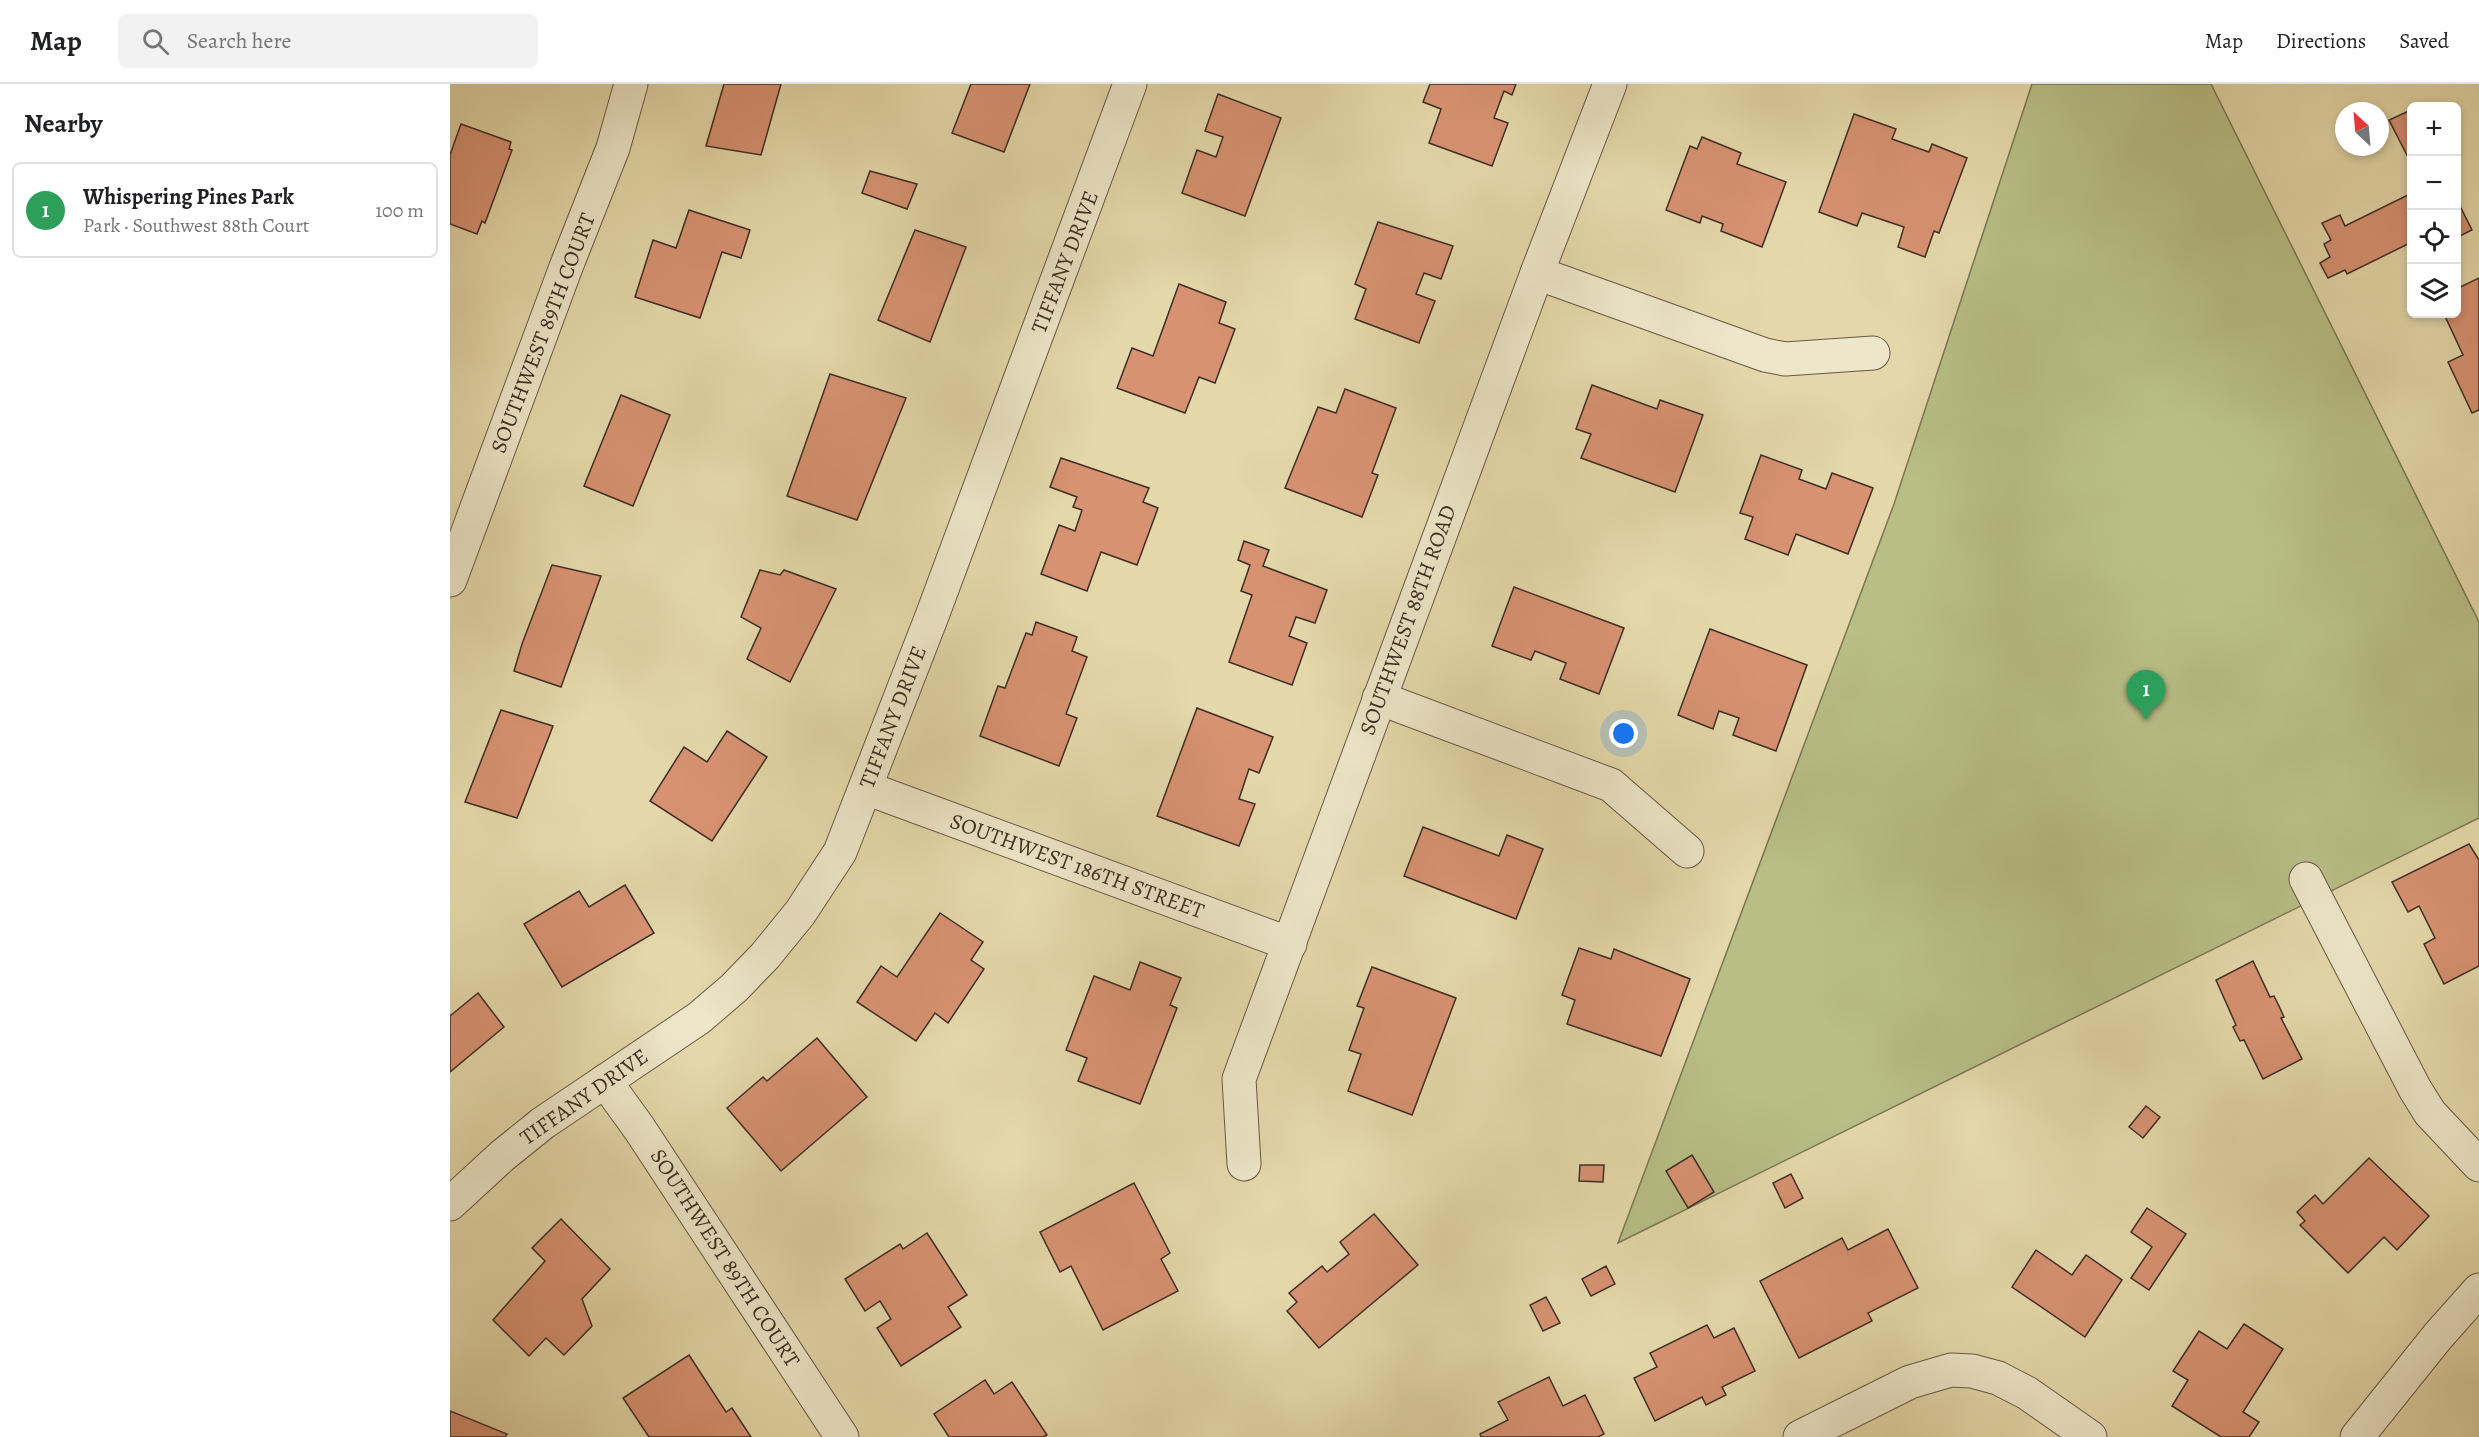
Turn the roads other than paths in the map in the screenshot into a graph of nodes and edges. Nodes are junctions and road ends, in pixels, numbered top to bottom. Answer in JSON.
{"nodes":[{"id":1,"x":631,"y":84,"type":"edge"},
{"id":2,"x":1130,"y":84,"type":"edge"},
{"id":3,"x":1610,"y":84,"type":"edge"},
{"id":4,"x":1537,"y":273,"type":"junction"},
{"id":5,"x":1873,"y":353,"type":"dead end"},
{"id":6,"x":450,"y":580,"type":"edge"},
{"id":7,"x":1379,"y":698,"type":"junction"},
{"id":8,"x":866,"y":788,"type":"junction"},
{"id":9,"x":1687,"y":851,"type":"dead end"},
{"id":10,"x":2306,"y":879,"type":"dead end"},
{"id":11,"x":1290,"y":944,"type":"junction"},
{"id":12,"x":605,"y":1081,"type":"junction"},
{"id":13,"x":1244,"y":1164,"type":"dead end"},
{"id":14,"x":2479,"y":1165,"type":"edge"},
{"id":15,"x":450,"y":1204,"type":"edge"},
{"id":16,"x":2479,"y":1290,"type":"edge"},
{"id":17,"x":842,"y":1437,"type":"edge"},
{"id":18,"x":1800,"y":1437,"type":"edge"},
{"id":19,"x":2090,"y":1437,"type":"edge"},
{"id":20,"x":2357,"y":1437,"type":"edge"}],
"edges":[{"from":1,"to":6,"type":"street","name":"SOUTHWEST 89TH COURT"},
{"from":2,"to":8,"type":"street","name":"TIFFANY DRIVE"},
{"from":3,"to":4,"type":"street","name":"SOUTHWEST 88TH ROAD"},
{"from":4,"to":5,"type":"street"},
{"from":4,"to":7,"type":"street","name":"SOUTHWEST 88TH ROAD"},
{"from":7,"to":9,"type":"street"},
{"from":7,"to":11,"type":"street","name":"SOUTHWEST 88TH ROAD"},
{"from":8,"to":11,"type":"street","name":"SOUTHWEST 186TH STREET"},
{"from":8,"to":12,"type":"street","name":"TIFFANY DRIVE"},
{"from":10,"to":14,"type":"street"},
{"from":11,"to":13,"type":"street","name":"SOUTHWEST 88TH ROAD"},
{"from":12,"to":15,"type":"street","name":"TIFFANY DRIVE"},
{"from":12,"to":17,"type":"street","name":"SOUTHWEST 89TH COURT"},
{"from":16,"to":20,"type":"street"},
{"from":18,"to":19,"type":"street"}]}
